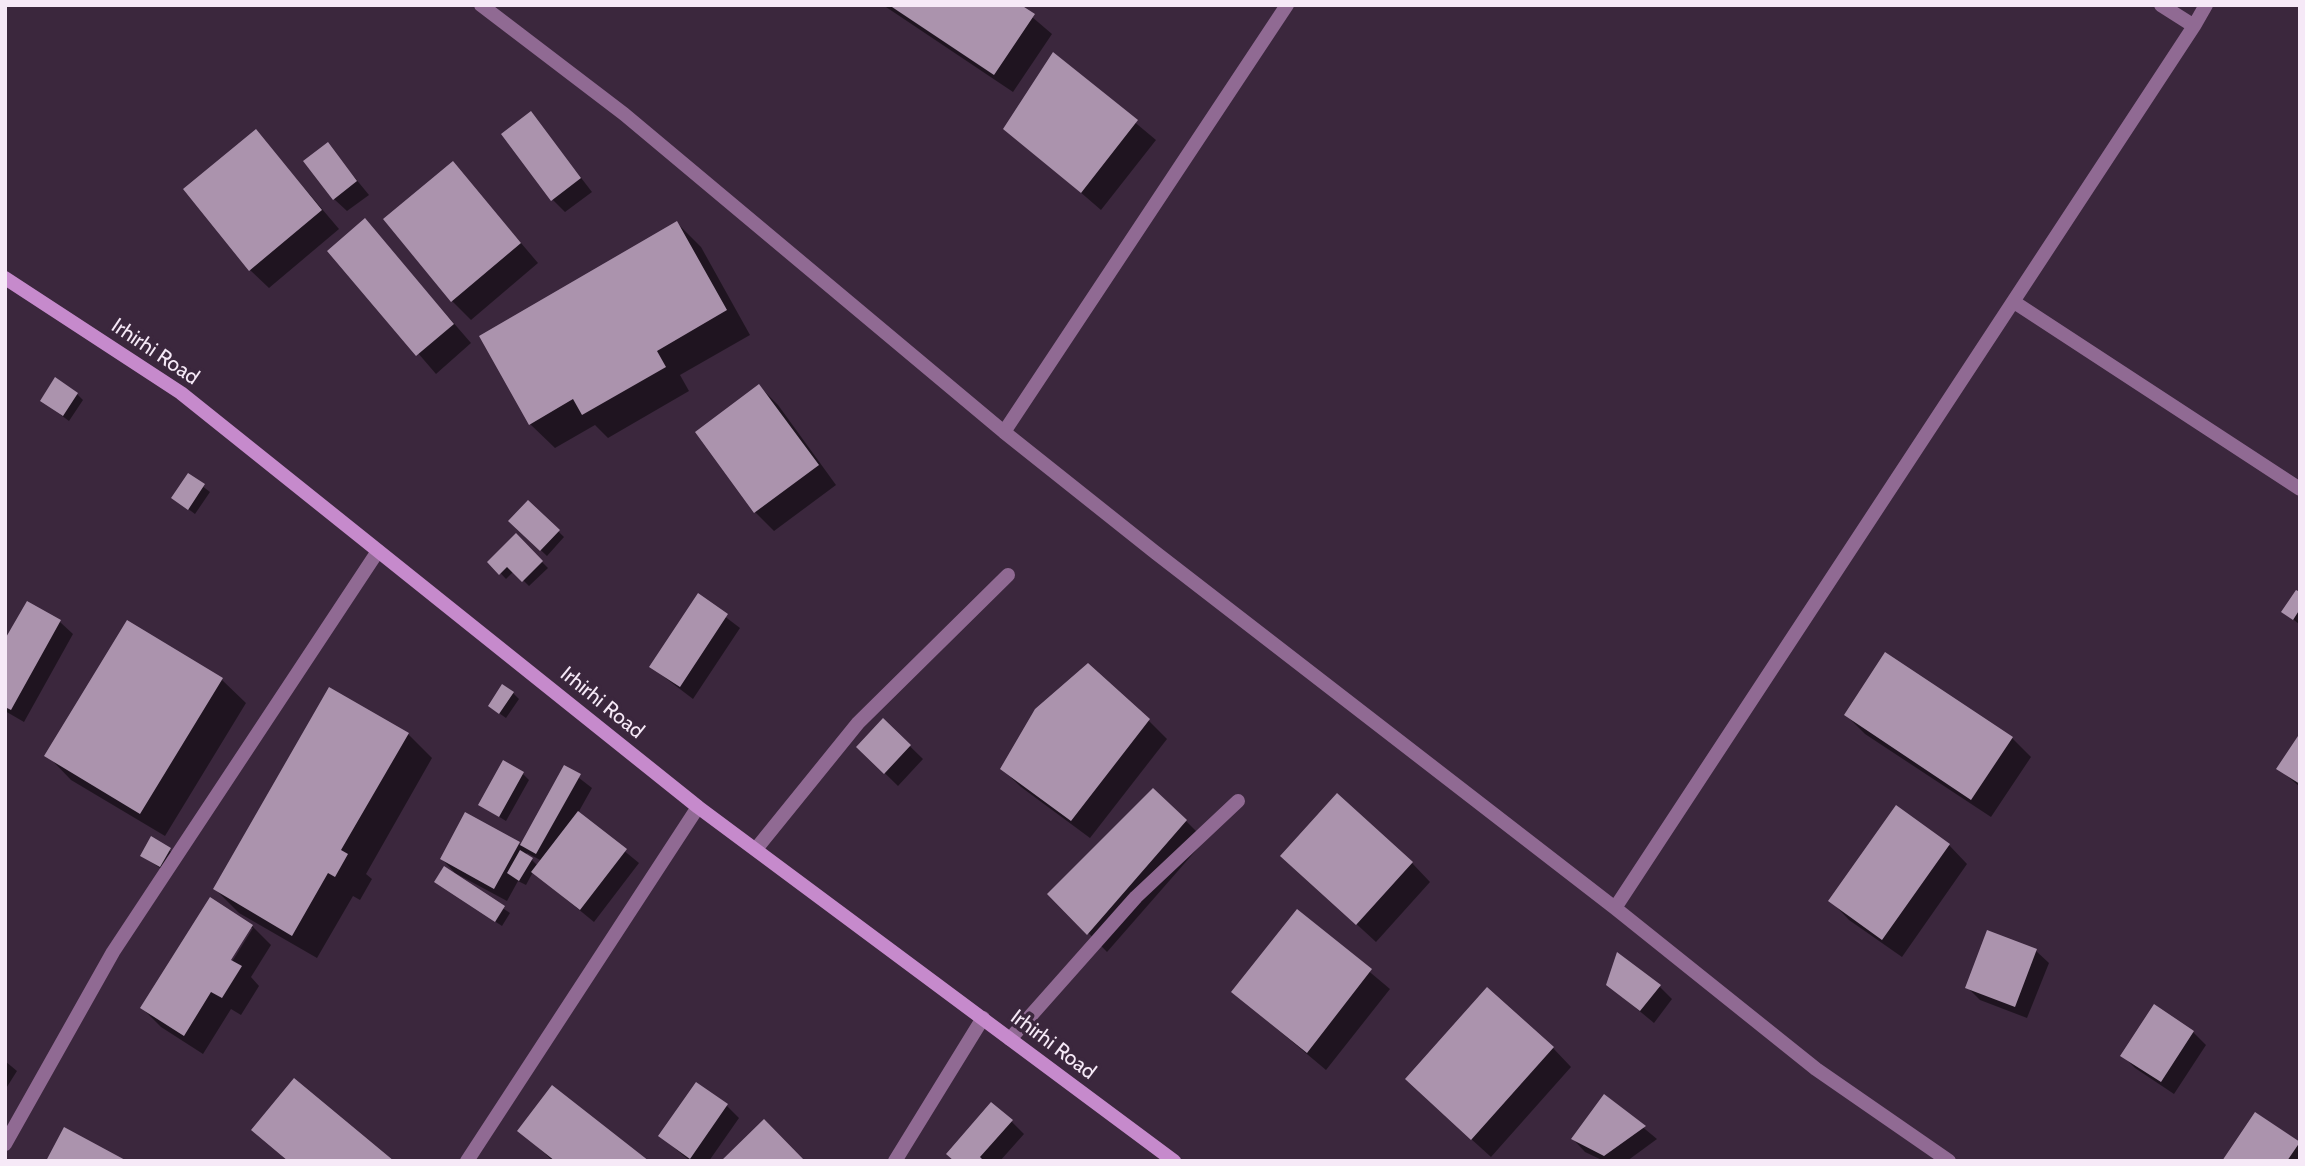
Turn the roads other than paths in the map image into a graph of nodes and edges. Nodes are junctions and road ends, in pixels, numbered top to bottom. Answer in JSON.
{"nodes":[{"id":1,"x":481,"y":5,"type":"edge"},
{"id":2,"x":1287,"y":5,"type":"edge"},
{"id":3,"x":2161,"y":5,"type":"edge"},
{"id":4,"x":2206,"y":5,"type":"edge"},
{"id":5,"x":2194,"y":26,"type":"junction"},
{"id":6,"x":6,"y":279,"type":"edge"},
{"id":7,"x":2014,"y":302,"type":"junction"},
{"id":8,"x":1004,"y":432,"type":"junction"},
{"id":9,"x":2300,"y":489,"type":"edge"},
{"id":10,"x":378,"y":551,"type":"junction"},
{"id":11,"x":1008,"y":575,"type":"dead end"},
{"id":12,"x":1238,"y":801,"type":"dead end"},
{"id":13,"x":698,"y":807,"type":"junction"},
{"id":14,"x":756,"y":849,"type":"junction"},
{"id":15,"x":1615,"y":908,"type":"junction"},
{"id":16,"x":983,"y":1018,"type":"junction"},
{"id":17,"x":1010,"y":1039,"type":"junction"},
{"id":18,"x":5,"y":1144,"type":"edge"},
{"id":19,"x":467,"y":1161,"type":"edge"},
{"id":20,"x":895,"y":1161,"type":"edge"},
{"id":21,"x":1174,"y":1161,"type":"edge"},
{"id":22,"x":1949,"y":1161,"type":"edge"}],
"edges":[{"from":1,"to":8,"type":"street"},
{"from":2,"to":8,"type":"street"},
{"from":3,"to":5,"type":"street"},
{"from":4,"to":5,"type":"street"},
{"from":5,"to":7,"type":"street"},
{"from":6,"to":10,"type":"street","name":"Irhirhi Road"},
{"from":7,"to":9,"type":"street"},
{"from":7,"to":15,"type":"street"},
{"from":8,"to":15,"type":"street"},
{"from":10,"to":13,"type":"street","name":"Irhirhi Road"},
{"from":10,"to":18,"type":"street"},
{"from":11,"to":14,"type":"street"},
{"from":12,"to":17,"type":"street"},
{"from":13,"to":14,"type":"street","name":"Irhirhi Road"},
{"from":13,"to":19,"type":"street"},
{"from":14,"to":16,"type":"street","name":"Irhirhi Road"},
{"from":15,"to":22,"type":"street"},
{"from":16,"to":17,"type":"street","name":"Irhirhi Road"},
{"from":16,"to":20,"type":"street"},
{"from":17,"to":21,"type":"street","name":"Irhirhi Road"}]}
